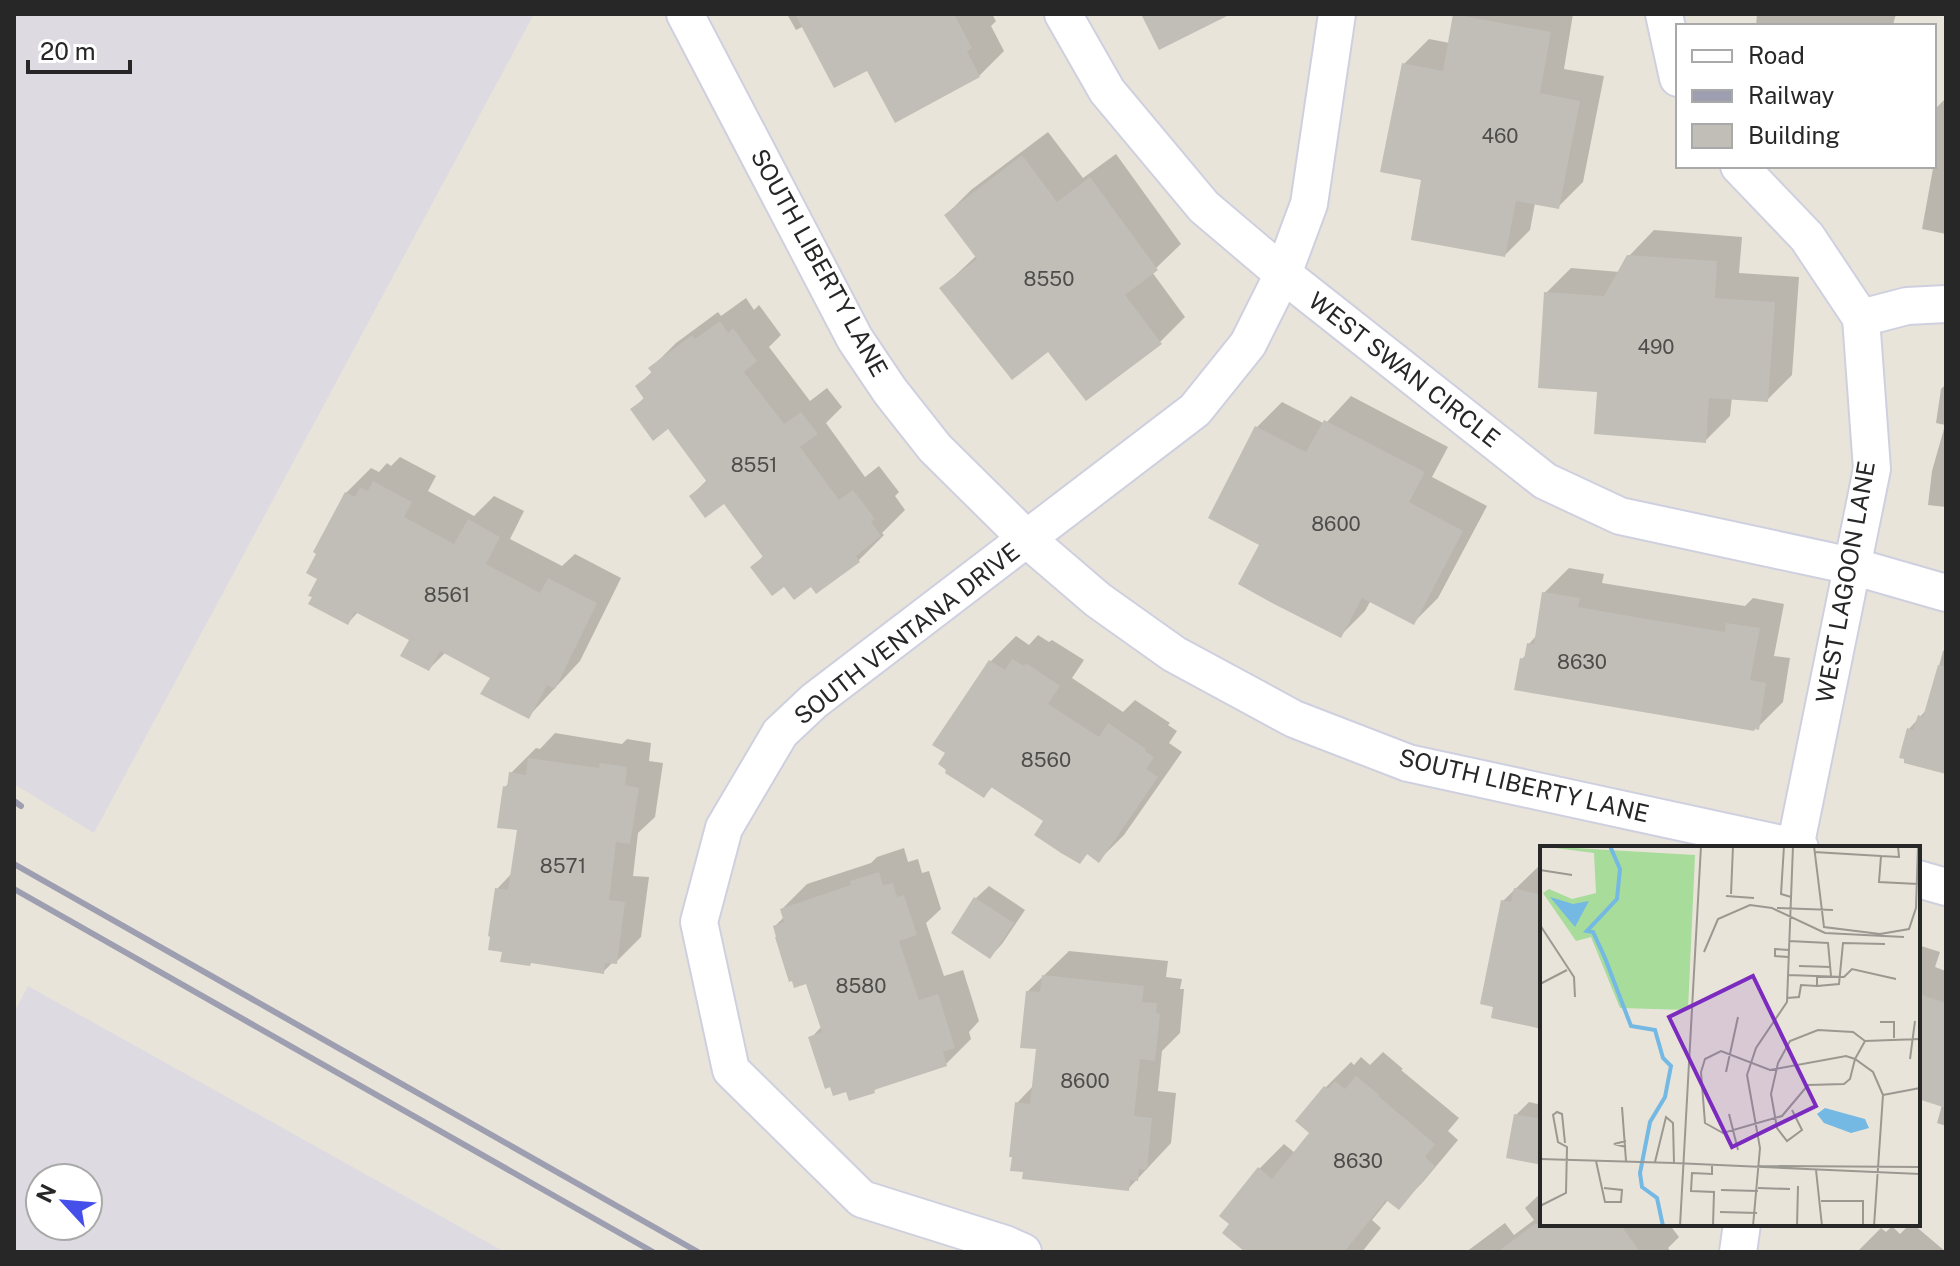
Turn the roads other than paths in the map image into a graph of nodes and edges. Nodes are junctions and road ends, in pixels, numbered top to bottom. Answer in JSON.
{"nodes":[{"id":1,"x":685,"y":14,"type":"edge"},
{"id":2,"x":1063,"y":14,"type":"edge"},
{"id":3,"x":1337,"y":14,"type":"edge"},
{"id":4,"x":1664,"y":14,"type":"edge"},
{"id":5,"x":1676,"y":69,"type":"edge"},
{"id":6,"x":1741,"y":168,"type":"edge"},
{"id":7,"x":1283,"y":274,"type":"junction"},
{"id":8,"x":1946,"y":304,"type":"edge"},
{"id":9,"x":1861,"y":318,"type":"junction"},
{"id":10,"x":1028,"y":540,"type":"junction"},
{"id":11,"x":1852,"y":566,"type":"junction"},
{"id":12,"x":1946,"y":593,"type":"edge"},
{"id":13,"x":1787,"y":846,"type":"edge"},
{"id":14,"x":1796,"y":846,"type":"edge"},
{"id":15,"x":1920,"y":880,"type":"edge"},
{"id":16,"x":1946,"y":887,"type":"edge"},
{"id":17,"x":1742,"y":1226,"type":"edge"},
{"id":18,"x":1023,"y":1252,"type":"edge"},
{"id":19,"x":1738,"y":1252,"type":"edge"}],
"edges":[{"from":1,"to":10,"type":"street","name":"SOUTH LIBERTY LANE"},
{"from":2,"to":7,"type":"street","name":"WEST SWAN CIRCLE"},
{"from":3,"to":7,"type":"street","name":"SOUTH VENTANA DRIVE"},
{"from":4,"to":5,"type":"street"},
{"from":6,"to":9,"type":"street","name":"WEST LAGOON LANE"},
{"from":7,"to":10,"type":"street","name":"SOUTH VENTANA DRIVE"},
{"from":7,"to":11,"type":"street","name":"WEST SWAN CIRCLE"},
{"from":8,"to":9,"type":"street"},
{"from":9,"to":11,"type":"street","name":"WEST LAGOON LANE"},
{"from":10,"to":13,"type":"street","name":"SOUTH LIBERTY LANE"},
{"from":10,"to":18,"type":"street","name":"SOUTH VENTANA DRIVE"},
{"from":11,"to":12,"type":"street","name":"WEST SWAN CIRCLE"},
{"from":11,"to":14,"type":"street","name":"WEST LAGOON LANE"},
{"from":15,"to":16,"type":"street"},
{"from":17,"to":19,"type":"street"}]}
